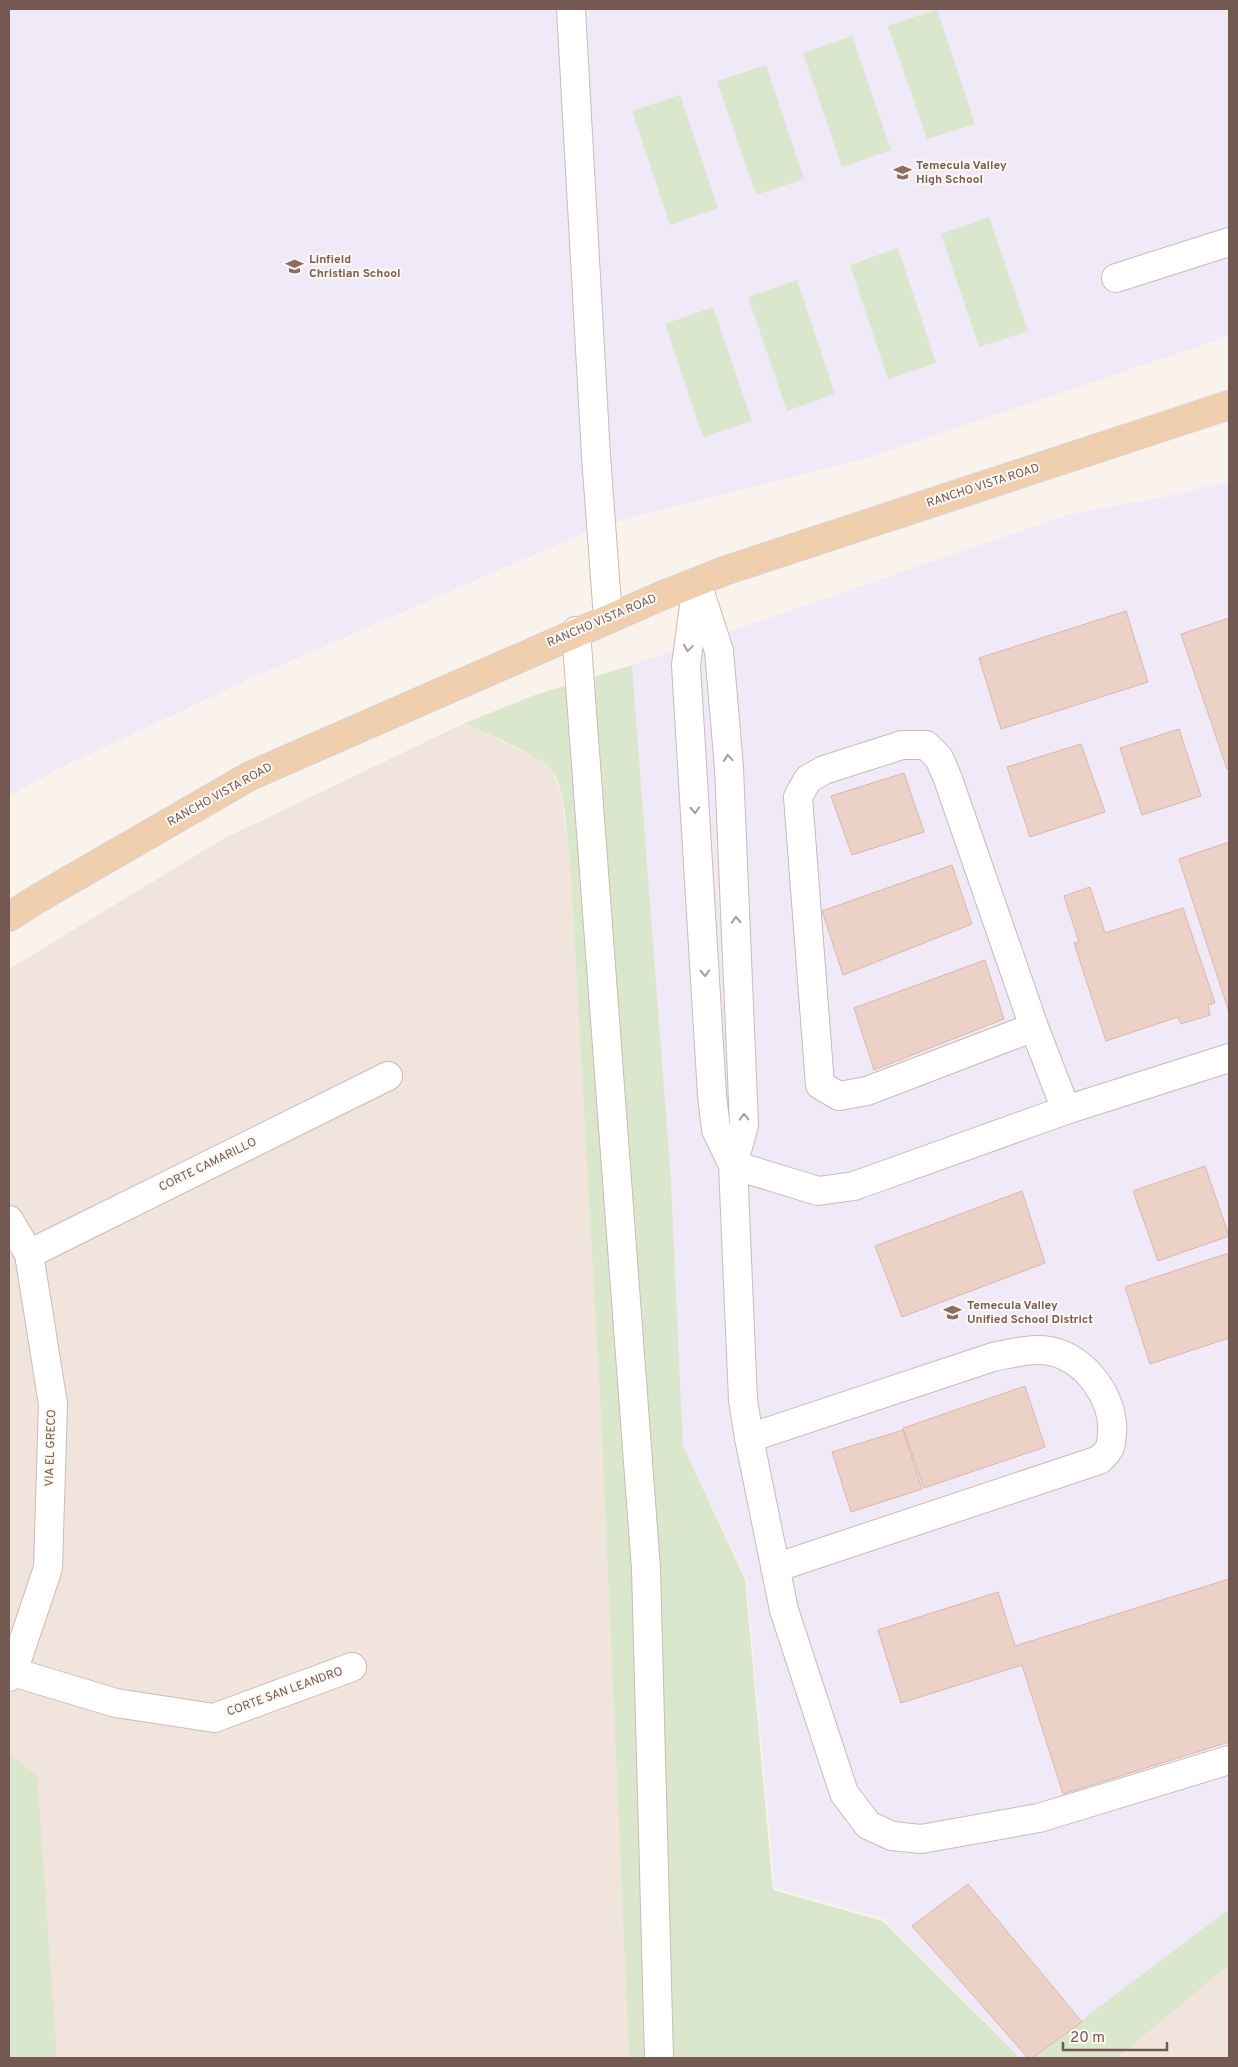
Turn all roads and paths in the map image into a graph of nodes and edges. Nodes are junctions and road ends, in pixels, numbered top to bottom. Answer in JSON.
{"nodes":[{"id":1,"x":571,"y":9,"type":"edge"},
{"id":2,"x":1229,"y":242,"type":"edge"},
{"id":3,"x":1116,"y":278,"type":"dead end"},
{"id":4,"x":1229,"y":405,"type":"edge"},
{"id":5,"x":697,"y":583,"type":"junction"},
{"id":6,"x":608,"y":618,"type":"junction"},
{"id":7,"x":576,"y":632,"type":"junction"},
{"id":8,"x":9,"y":917,"type":"edge"},
{"id":9,"x":1034,"y":1027,"type":"junction"},
{"id":10,"x":1229,"y":1058,"type":"edge"},
{"id":11,"x":388,"y":1076,"type":"dead end"},
{"id":12,"x":1066,"y":1110,"type":"junction"},
{"id":13,"x":733,"y":1165,"type":"junction"},
{"id":14,"x":9,"y":1220,"type":"edge"},
{"id":15,"x":29,"y":1254,"type":"junction"},
{"id":16,"x":749,"y":1438,"type":"junction"},
{"id":17,"x":776,"y":1568,"type":"junction"},
{"id":18,"x":352,"y":1667,"type":"dead end"},
{"id":19,"x":11,"y":1674,"type":"edge"},
{"id":20,"x":1229,"y":1760,"type":"edge"},
{"id":21,"x":659,"y":2058,"type":"edge"}],
"edges":[{"from":1,"to":6,"type":"street"},
{"from":2,"to":3,"type":"street"},
{"from":4,"to":5,"type":"main road","name":"RANCHO VISTA ROAD"},
{"from":5,"to":6,"type":"main road","name":"RANCHO VISTA ROAD"},
{"from":5,"to":13,"type":"street","one_way":true},
{"from":13,"to":5,"type":"street","one_way":true},
{"from":6,"to":7,"type":"main road","name":"RANCHO VISTA ROAD"},
{"from":7,"to":8,"type":"main road","name":"RANCHO VISTA ROAD"},
{"from":7,"to":21,"type":"street"},
{"from":9,"to":9,"type":"street"},
{"from":9,"to":12,"type":"street"},
{"from":10,"to":12,"type":"street"},
{"from":11,"to":15,"type":"street","name":"CORTE CAMARILLO"},
{"from":12,"to":13,"type":"street"},
{"from":13,"to":16,"type":"street"},
{"from":14,"to":15,"type":"street","name":"VIA EL GRECO"},
{"from":15,"to":19,"type":"street","name":"VIA EL GRECO"},
{"from":16,"to":17,"type":"street"},
{"from":16,"to":17,"type":"street"},
{"from":17,"to":20,"type":"street"},
{"from":18,"to":19,"type":"street","name":"CORTE SAN LEANDRO"}]}
